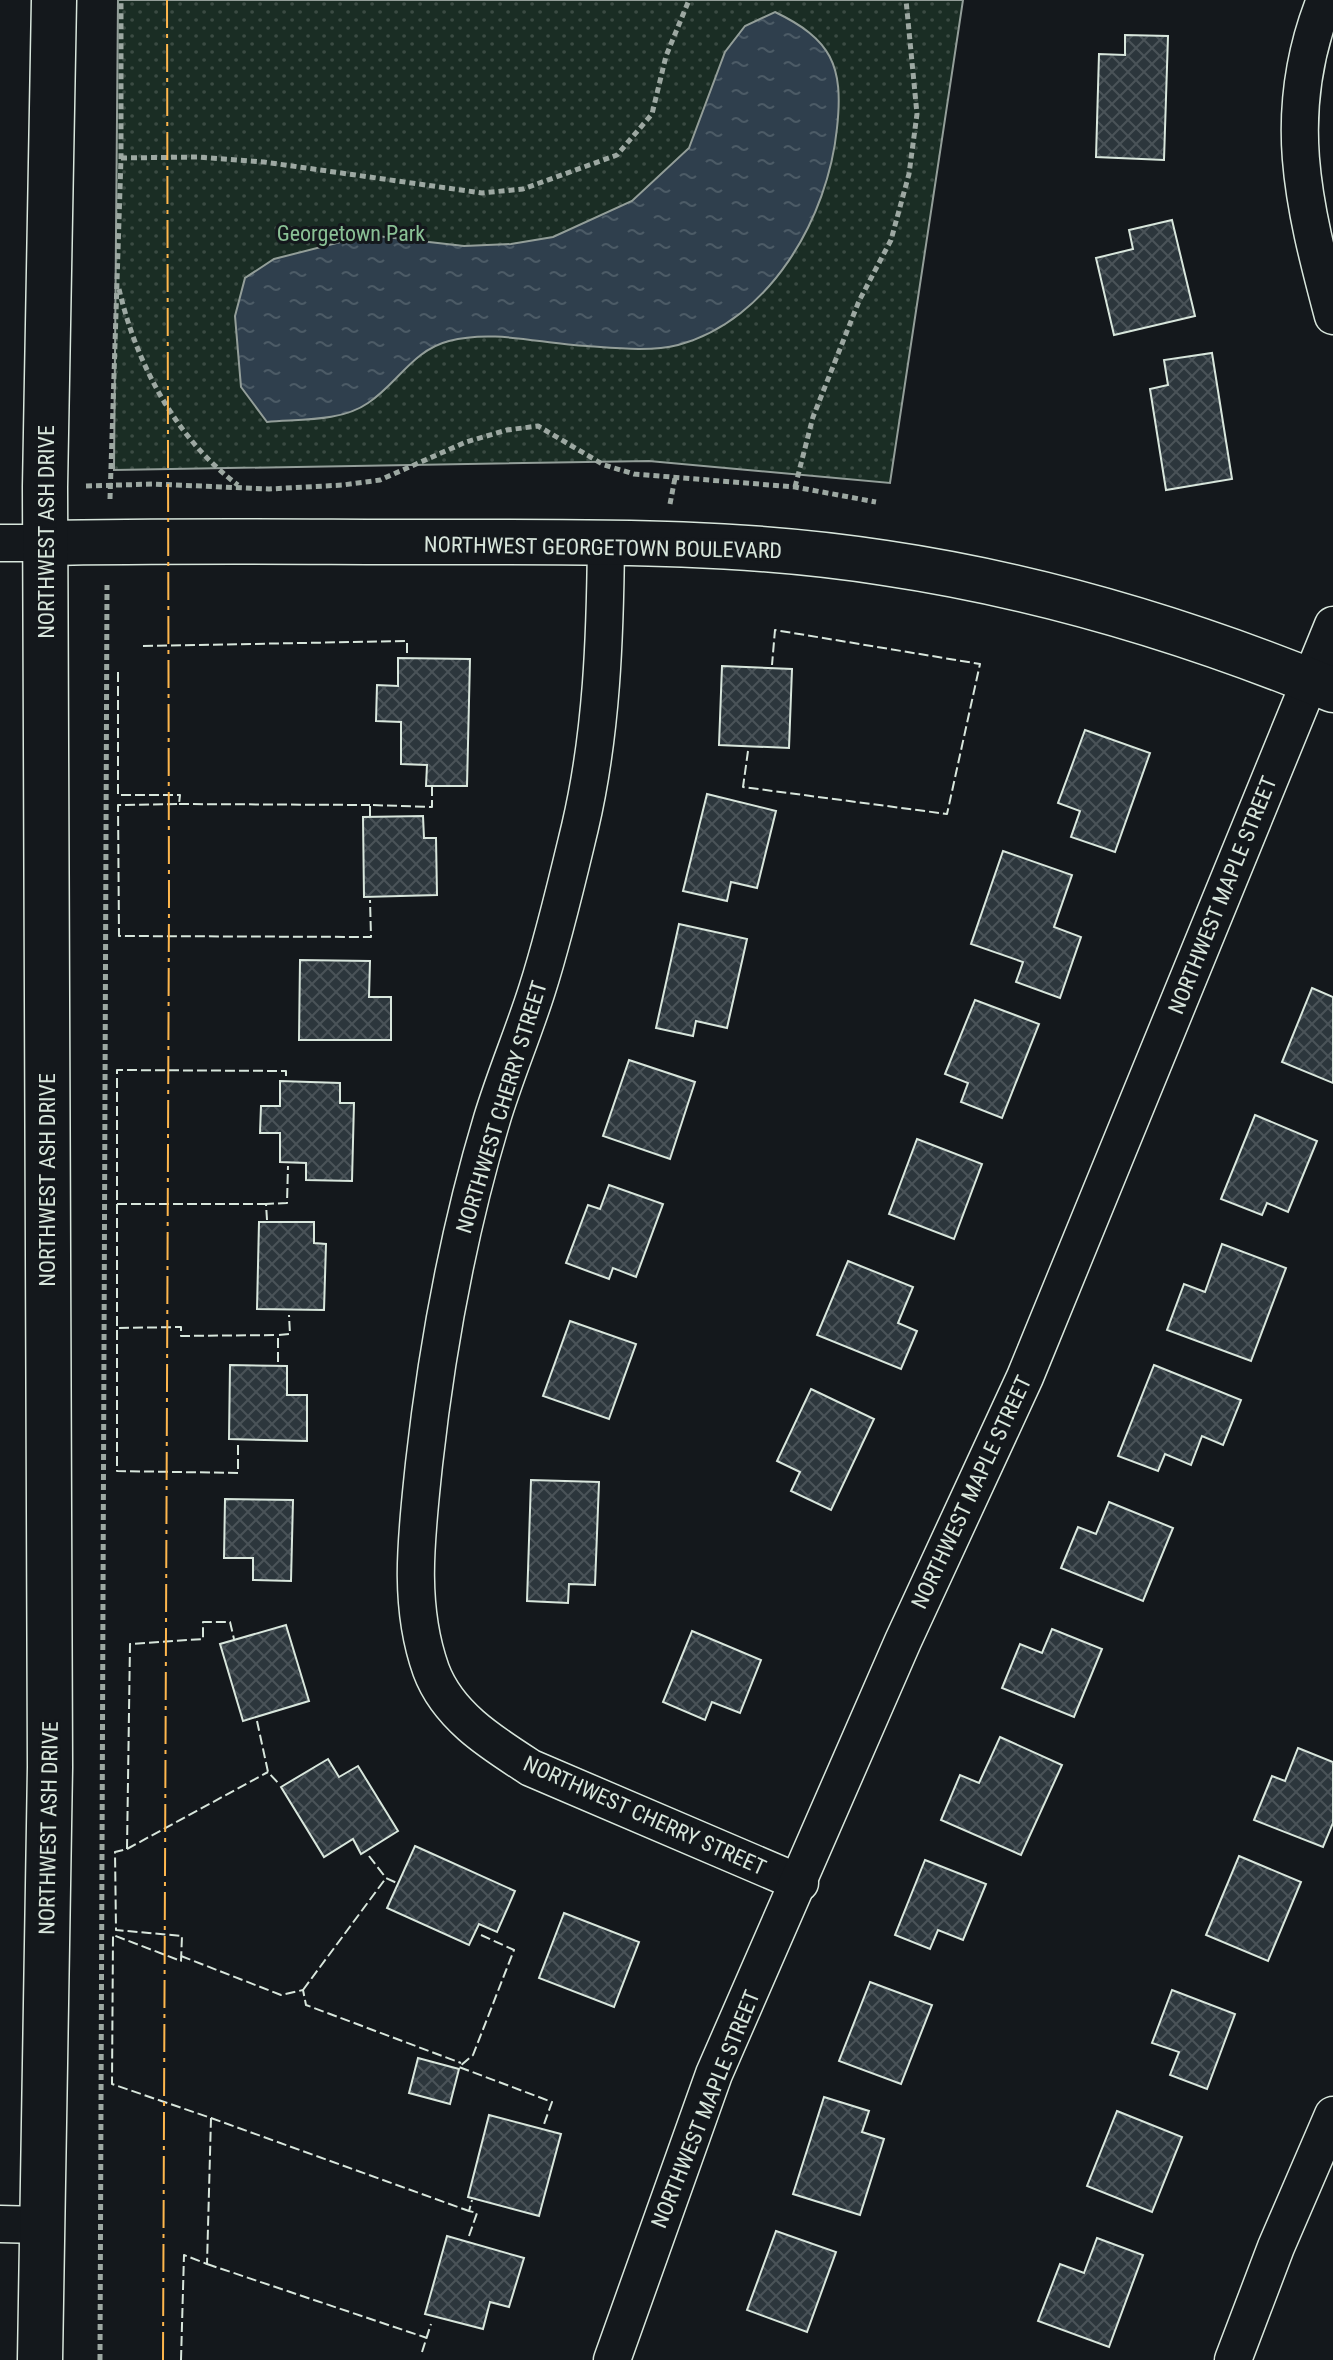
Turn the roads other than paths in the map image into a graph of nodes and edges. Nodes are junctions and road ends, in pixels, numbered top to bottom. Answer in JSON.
{"nodes":[{"id":1,"x":54,"y":0,"type":"edge"},
{"id":2,"x":1325,"y":0,"type":"edge"},
{"id":3,"x":1333,"y":316,"type":"edge"},
{"id":4,"x":606,"y":542,"type":"junction"},
{"id":5,"x":0,"y":543,"type":"edge"},
{"id":6,"x":45,"y":543,"type":"junction"},
{"id":7,"x":1333,"y":625,"type":"edge"},
{"id":8,"x":1321,"y":685,"type":"edge"},
{"id":9,"x":800,"y":1883,"type":"junction"},
{"id":10,"x":1333,"y":2115,"type":"edge"},
{"id":11,"x":20,"y":2224,"type":"edge"},
{"id":12,"x":40,"y":2360,"type":"edge"},
{"id":13,"x":612,"y":2360,"type":"edge"},
{"id":14,"x":1233,"y":2360,"type":"edge"}],
"edges":[{"from":1,"to":6,"type":"street","name":"NORTHWEST ASH DRIVE"},
{"from":2,"to":3,"type":"street"},
{"from":4,"to":6,"type":"street","name":"NORTHWEST GEORGETOWN BOULEVARD"},
{"from":4,"to":8,"type":"street","name":"NORTHWEST GEORGETOWN BOULEVARD"},
{"from":4,"to":9,"type":"street","name":"NORTHWEST CHERRY STREET"},
{"from":5,"to":6,"type":"street"},
{"from":6,"to":11,"type":"street","name":"NORTHWEST ASH DRIVE"},
{"from":7,"to":8,"type":"street","name":"NORTHWEST MAPLE STREET"},
{"from":8,"to":9,"type":"street","name":"NORTHWEST MAPLE STREET"},
{"from":9,"to":13,"type":"street","name":"NORTHWEST MAPLE STREET"},
{"from":10,"to":14,"type":"street"},
{"from":11,"to":12,"type":"street","name":"NORTHWEST ASH DRIVE"}]}
